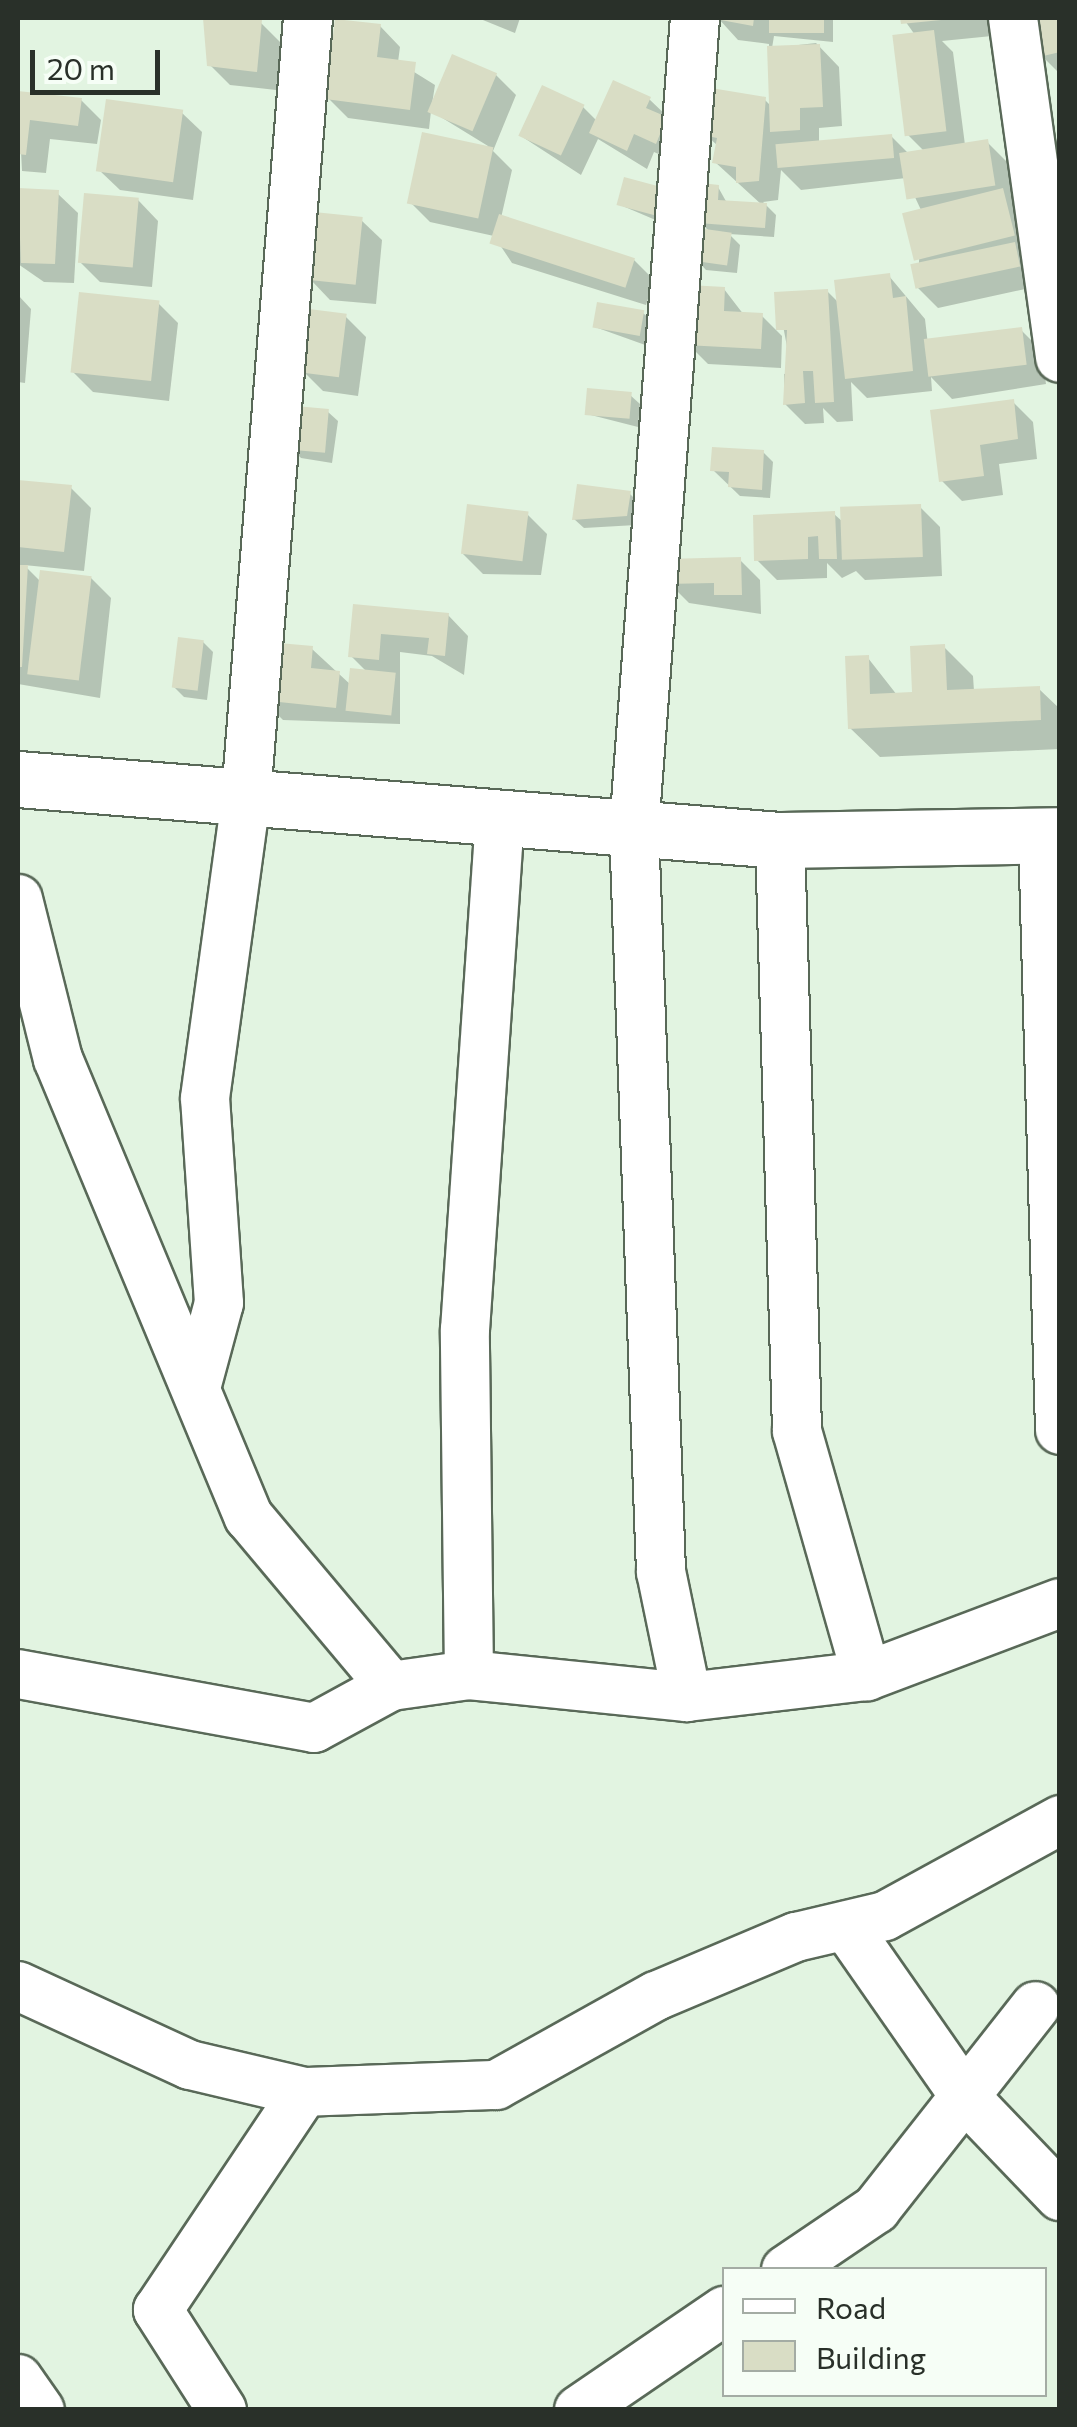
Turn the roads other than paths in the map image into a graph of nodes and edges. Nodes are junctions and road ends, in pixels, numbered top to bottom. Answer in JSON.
{"nodes":[{"id":1,"x":308,"y":18,"type":"edge"},
{"id":2,"x":695,"y":18,"type":"edge"},
{"id":3,"x":1014,"y":18,"type":"edge"},
{"id":4,"x":1060,"y":358,"type":"edge"},
{"id":5,"x":18,"y":779,"type":"edge"},
{"id":6,"x":246,"y":798,"type":"junction"},
{"id":7,"x":500,"y":818,"type":"junction"},
{"id":8,"x":634,"y":829,"type":"junction"},
{"id":9,"x":1051,"y":836,"type":"edge"},
{"id":10,"x":780,"y":840,"type":"junction"},
{"id":11,"x":18,"y":899,"type":"edge"},
{"id":12,"x":196,"y":1388,"type":"junction"},
{"id":13,"x":1060,"y":1430,"type":"edge"},
{"id":14,"x":1060,"y":1602,"type":"edge"},
{"id":15,"x":18,"y":1674,"type":"edge"},
{"id":16,"x":469,"y":1675,"type":"junction"},
{"id":17,"x":867,"y":1676,"type":"junction"},
{"id":18,"x":390,"y":1686,"type":"junction"},
{"id":19,"x":687,"y":1697,"type":"junction"},
{"id":20,"x":1060,"y":1820,"type":"edge"},
{"id":21,"x":846,"y":1926,"type":"junction"},
{"id":22,"x":18,"y":1986,"type":"edge"},
{"id":23,"x":1036,"y":2006,"type":"dead end"},
{"id":24,"x":304,"y":2092,"type":"junction"},
{"id":25,"x":966,"y":2098,"type":"junction"},
{"id":26,"x":1060,"y":2196,"type":"edge"},
{"id":27,"x":790,"y":2267,"type":"edge"},
{"id":28,"x":722,"y":2312,"type":"edge"},
{"id":29,"x":18,"y":2378,"type":"edge"},
{"id":30,"x":40,"y":2410,"type":"edge"},
{"id":31,"x":222,"y":2410,"type":"edge"},
{"id":32,"x":578,"y":2410,"type":"edge"}],
"edges":[{"from":1,"to":6,"type":"street"},
{"from":2,"to":8,"type":"street"},
{"from":3,"to":4,"type":"street"},
{"from":5,"to":6,"type":"street"},
{"from":6,"to":7,"type":"street"},
{"from":6,"to":12,"type":"street"},
{"from":7,"to":8,"type":"street"},
{"from":7,"to":16,"type":"street"},
{"from":8,"to":10,"type":"street"},
{"from":8,"to":19,"type":"street"},
{"from":9,"to":10,"type":"street"},
{"from":9,"to":13,"type":"street"},
{"from":10,"to":17,"type":"street"},
{"from":11,"to":12,"type":"street"},
{"from":12,"to":18,"type":"street"},
{"from":14,"to":17,"type":"street"},
{"from":15,"to":18,"type":"street"},
{"from":16,"to":18,"type":"street"},
{"from":16,"to":19,"type":"street"},
{"from":17,"to":19,"type":"street"},
{"from":20,"to":21,"type":"street"},
{"from":21,"to":24,"type":"street"},
{"from":21,"to":25,"type":"street"},
{"from":22,"to":24,"type":"street"},
{"from":23,"to":25,"type":"street"},
{"from":24,"to":31,"type":"street"},
{"from":25,"to":26,"type":"street"},
{"from":25,"to":27,"type":"street"},
{"from":28,"to":32,"type":"street"},
{"from":29,"to":30,"type":"street"}]}
